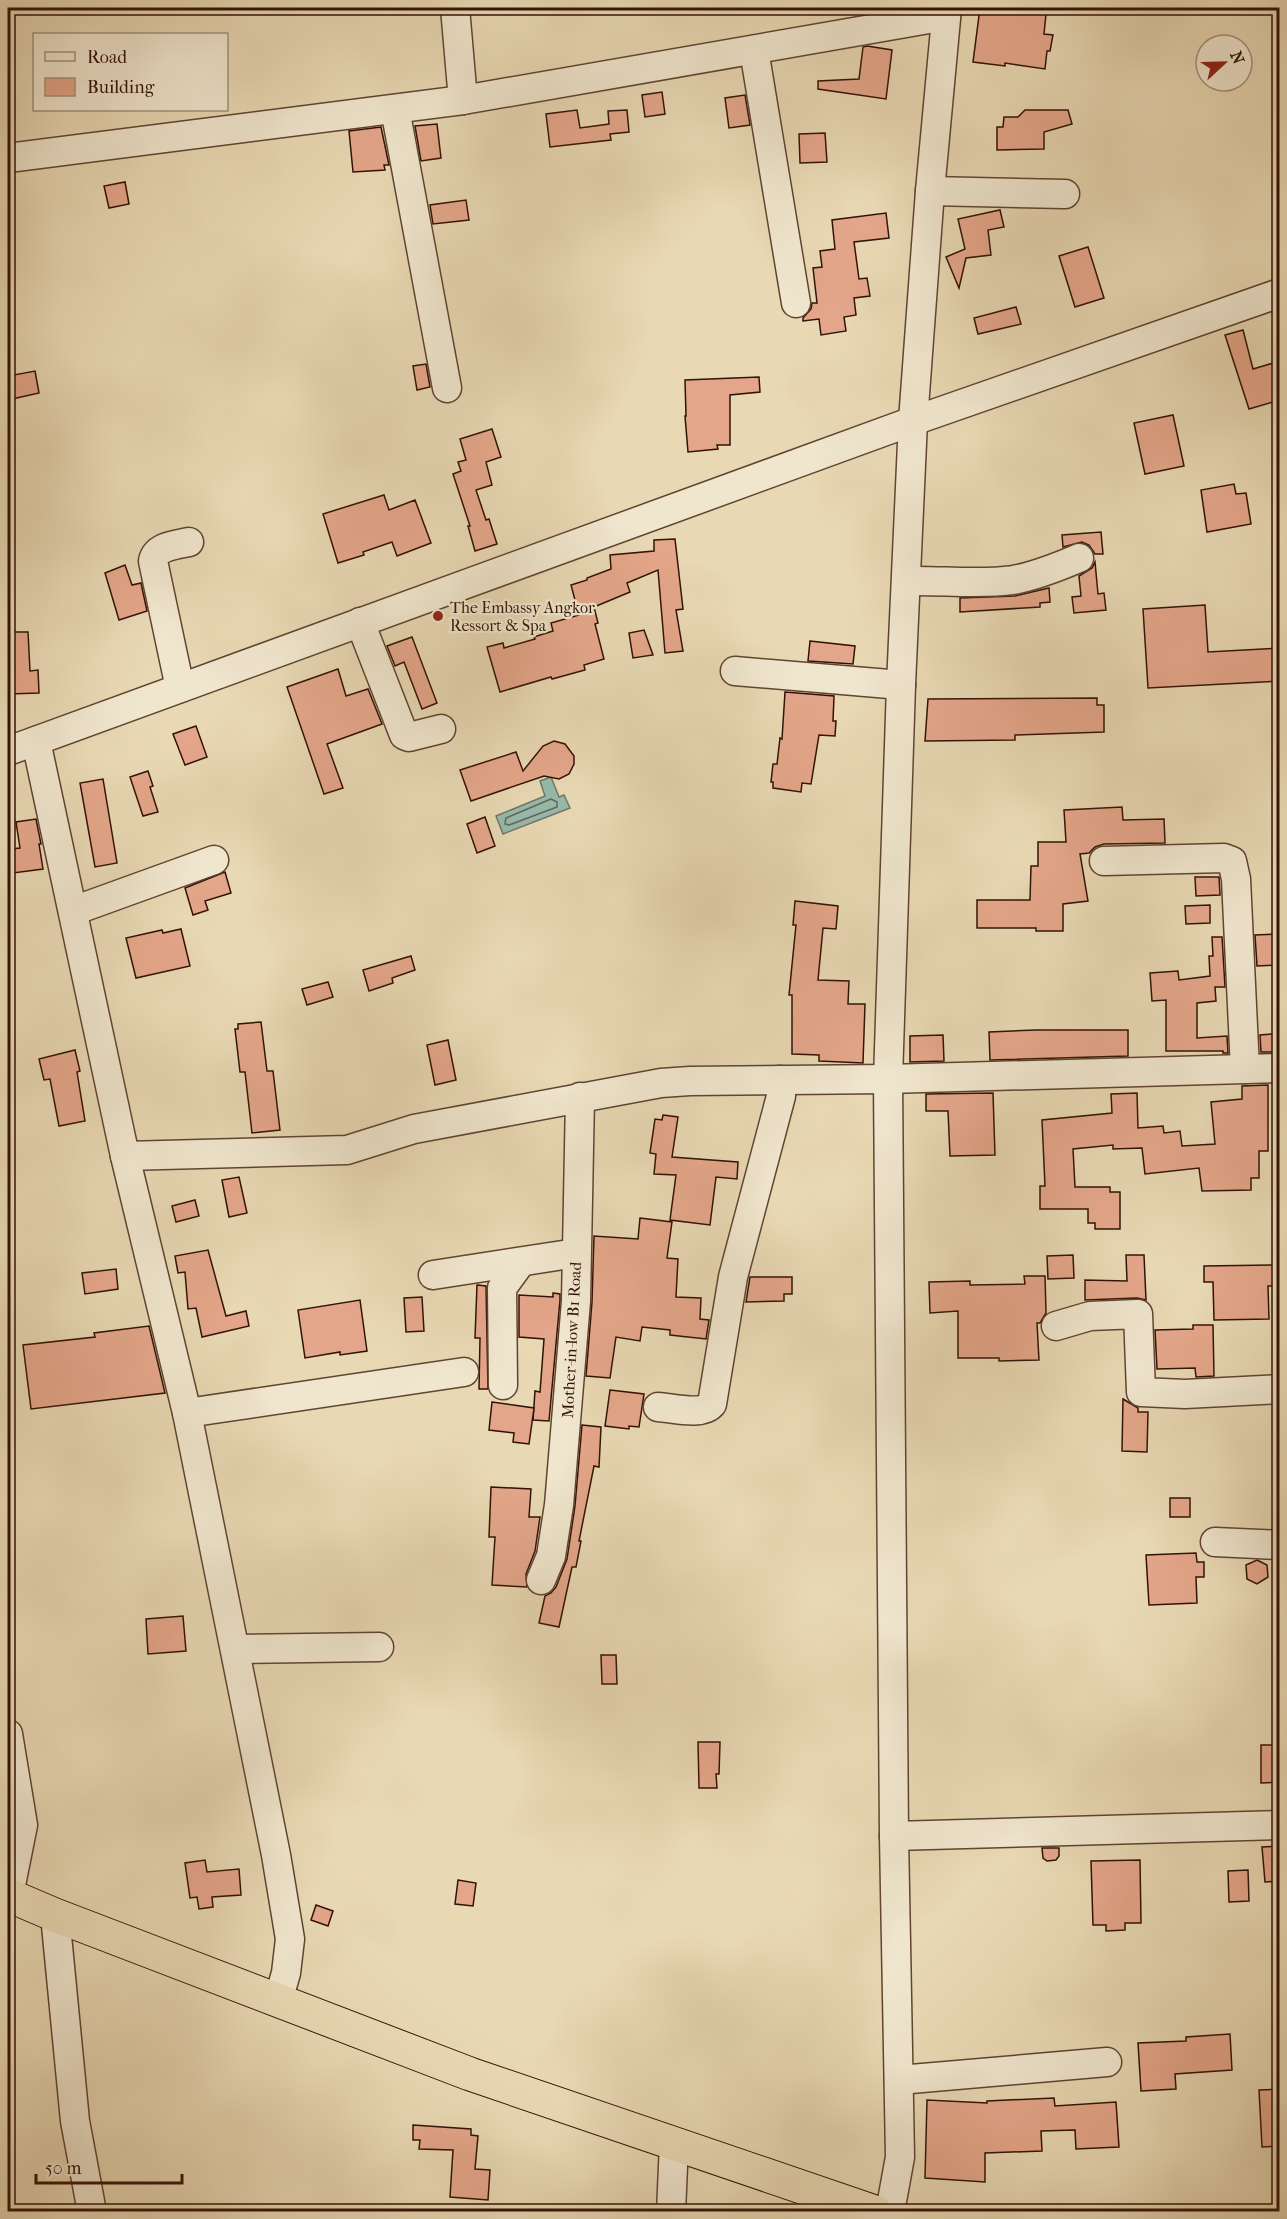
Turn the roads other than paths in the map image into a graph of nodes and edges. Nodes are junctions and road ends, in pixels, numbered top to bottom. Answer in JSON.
{"nodes":[{"id":1,"x":455,"y":8,"type":"edge"},
{"id":2,"x":947,"y":12,"type":"edge"},
{"id":3,"x":754,"y":50,"type":"junction"},
{"id":4,"x":463,"y":100,"type":"junction"},
{"id":5,"x":395,"y":109,"type":"junction"},
{"id":6,"x":8,"y":158,"type":"edge"},
{"id":7,"x":930,"y":191,"type":"junction"},
{"id":8,"x":1065,"y":194,"type":"dead end"},
{"id":9,"x":1280,"y":293,"type":"edge"},
{"id":10,"x":796,"y":303,"type":"dead end"},
{"id":11,"x":447,"y":388,"type":"dead end"},
{"id":12,"x":913,"y":421,"type":"junction"},
{"id":13,"x":189,"y":542,"type":"dead end"},
{"id":14,"x":1079,"y":558,"type":"dead end"},
{"id":15,"x":907,"y":580,"type":"junction"},
{"id":16,"x":360,"y":622,"type":"junction"},
{"id":17,"x":735,"y":671,"type":"dead end"},
{"id":18,"x":901,"y":686,"type":"junction"},
{"id":19,"x":180,"y":688,"type":"junction"},
{"id":20,"x":441,"y":729,"type":"dead end"},
{"id":21,"x":36,"y":741,"type":"junction"},
{"id":22,"x":8,"y":751,"type":"edge"},
{"id":23,"x":214,"y":860,"type":"dead end"},
{"id":24,"x":1104,"y":861,"type":"dead end"},
{"id":25,"x":73,"y":911,"type":"junction"},
{"id":26,"x":1280,"y":1068,"type":"edge"},
{"id":27,"x":1245,"y":1069,"type":"junction"},
{"id":28,"x":888,"y":1079,"type":"junction"},
{"id":29,"x":780,"y":1080,"type":"junction"},
{"id":30,"x":580,"y":1097,"type":"junction"},
{"id":31,"x":125,"y":1156,"type":"junction"},
{"id":32,"x":576,"y":1253,"type":"junction"},
{"id":33,"x":521,"y":1262,"type":"junction"},
{"id":34,"x":433,"y":1275,"type":"dead end"},
{"id":35,"x":1056,"y":1326,"type":"dead end"},
{"id":36,"x":464,"y":1371,"type":"dead end"},
{"id":37,"x":502,"y":1386,"type":"dead end"},
{"id":38,"x":1280,"y":1389,"type":"edge"},
{"id":39,"x":658,"y":1407,"type":"dead end"},
{"id":40,"x":187,"y":1413,"type":"junction"},
{"id":41,"x":1215,"y":1542,"type":"dead end"},
{"id":42,"x":1280,"y":1545,"type":"edge"},
{"id":43,"x":541,"y":1580,"type":"dead end"},
{"id":44,"x":379,"y":1647,"type":"dead end"},
{"id":45,"x":235,"y":1649,"type":"junction"},
{"id":46,"x":8,"y":1734,"type":"edge"},
{"id":47,"x":1280,"y":1825,"type":"edge"},
{"id":48,"x":894,"y":1836,"type":"junction"},
{"id":49,"x":8,"y":1895,"type":"edge"},
{"id":50,"x":55,"y":1915,"type":"junction"},
{"id":51,"x":278,"y":2001,"type":"junction"},
{"id":52,"x":1107,"y":2062,"type":"dead end"},
{"id":53,"x":899,"y":2080,"type":"junction"},
{"id":54,"x":674,"y":2143,"type":"junction"},
{"id":55,"x":92,"y":2211,"type":"edge"},
{"id":56,"x":671,"y":2211,"type":"edge"},
{"id":57,"x":875,"y":2211,"type":"edge"},
{"id":58,"x":890,"y":2211,"type":"edge"}],
"edges":[{"from":1,"to":4,"type":"street"},
{"from":2,"to":3,"type":"street"},
{"from":2,"to":7,"type":"street"},
{"from":3,"to":4,"type":"street"},
{"from":3,"to":10,"type":"street"},
{"from":4,"to":5,"type":"street"},
{"from":5,"to":6,"type":"street"},
{"from":5,"to":11,"type":"street"},
{"from":7,"to":8,"type":"street"},
{"from":7,"to":12,"type":"street"},
{"from":9,"to":12,"type":"street"},
{"from":12,"to":15,"type":"street"},
{"from":12,"to":16,"type":"street"},
{"from":13,"to":19,"type":"street"},
{"from":14,"to":15,"type":"street"},
{"from":15,"to":18,"type":"street"},
{"from":16,"to":19,"type":"street"},
{"from":16,"to":20,"type":"street"},
{"from":17,"to":18,"type":"street"},
{"from":18,"to":28,"type":"street"},
{"from":19,"to":21,"type":"street"},
{"from":21,"to":22,"type":"street"},
{"from":21,"to":25,"type":"street"},
{"from":23,"to":25,"type":"street"},
{"from":24,"to":27,"type":"street"},
{"from":25,"to":31,"type":"street"},
{"from":26,"to":27,"type":"street"},
{"from":27,"to":28,"type":"street"},
{"from":28,"to":29,"type":"street"},
{"from":28,"to":48,"type":"street"},
{"from":29,"to":30,"type":"street"},
{"from":29,"to":39,"type":"street"},
{"from":30,"to":31,"type":"street"},
{"from":30,"to":32,"type":"street","name":"Mother-in-low B1 Road"},
{"from":31,"to":40,"type":"street"},
{"from":32,"to":33,"type":"street"},
{"from":32,"to":43,"type":"street","name":"Mother-in-low B1 Road"},
{"from":33,"to":34,"type":"street"},
{"from":33,"to":37,"type":"street"},
{"from":35,"to":38,"type":"street"},
{"from":36,"to":40,"type":"street"},
{"from":40,"to":45,"type":"street"},
{"from":41,"to":42,"type":"street"},
{"from":44,"to":45,"type":"street"},
{"from":45,"to":51,"type":"street"},
{"from":46,"to":49,"type":"street"},
{"from":47,"to":48,"type":"street"},
{"from":48,"to":53,"type":"street"},
{"from":49,"to":50,"type":"highway"},
{"from":50,"to":51,"type":"highway"},
{"from":50,"to":55,"type":"street"},
{"from":51,"to":54,"type":"highway"},
{"from":52,"to":53,"type":"street"},
{"from":53,"to":58,"type":"street"},
{"from":54,"to":56,"type":"street"},
{"from":54,"to":57,"type":"highway"}]}
